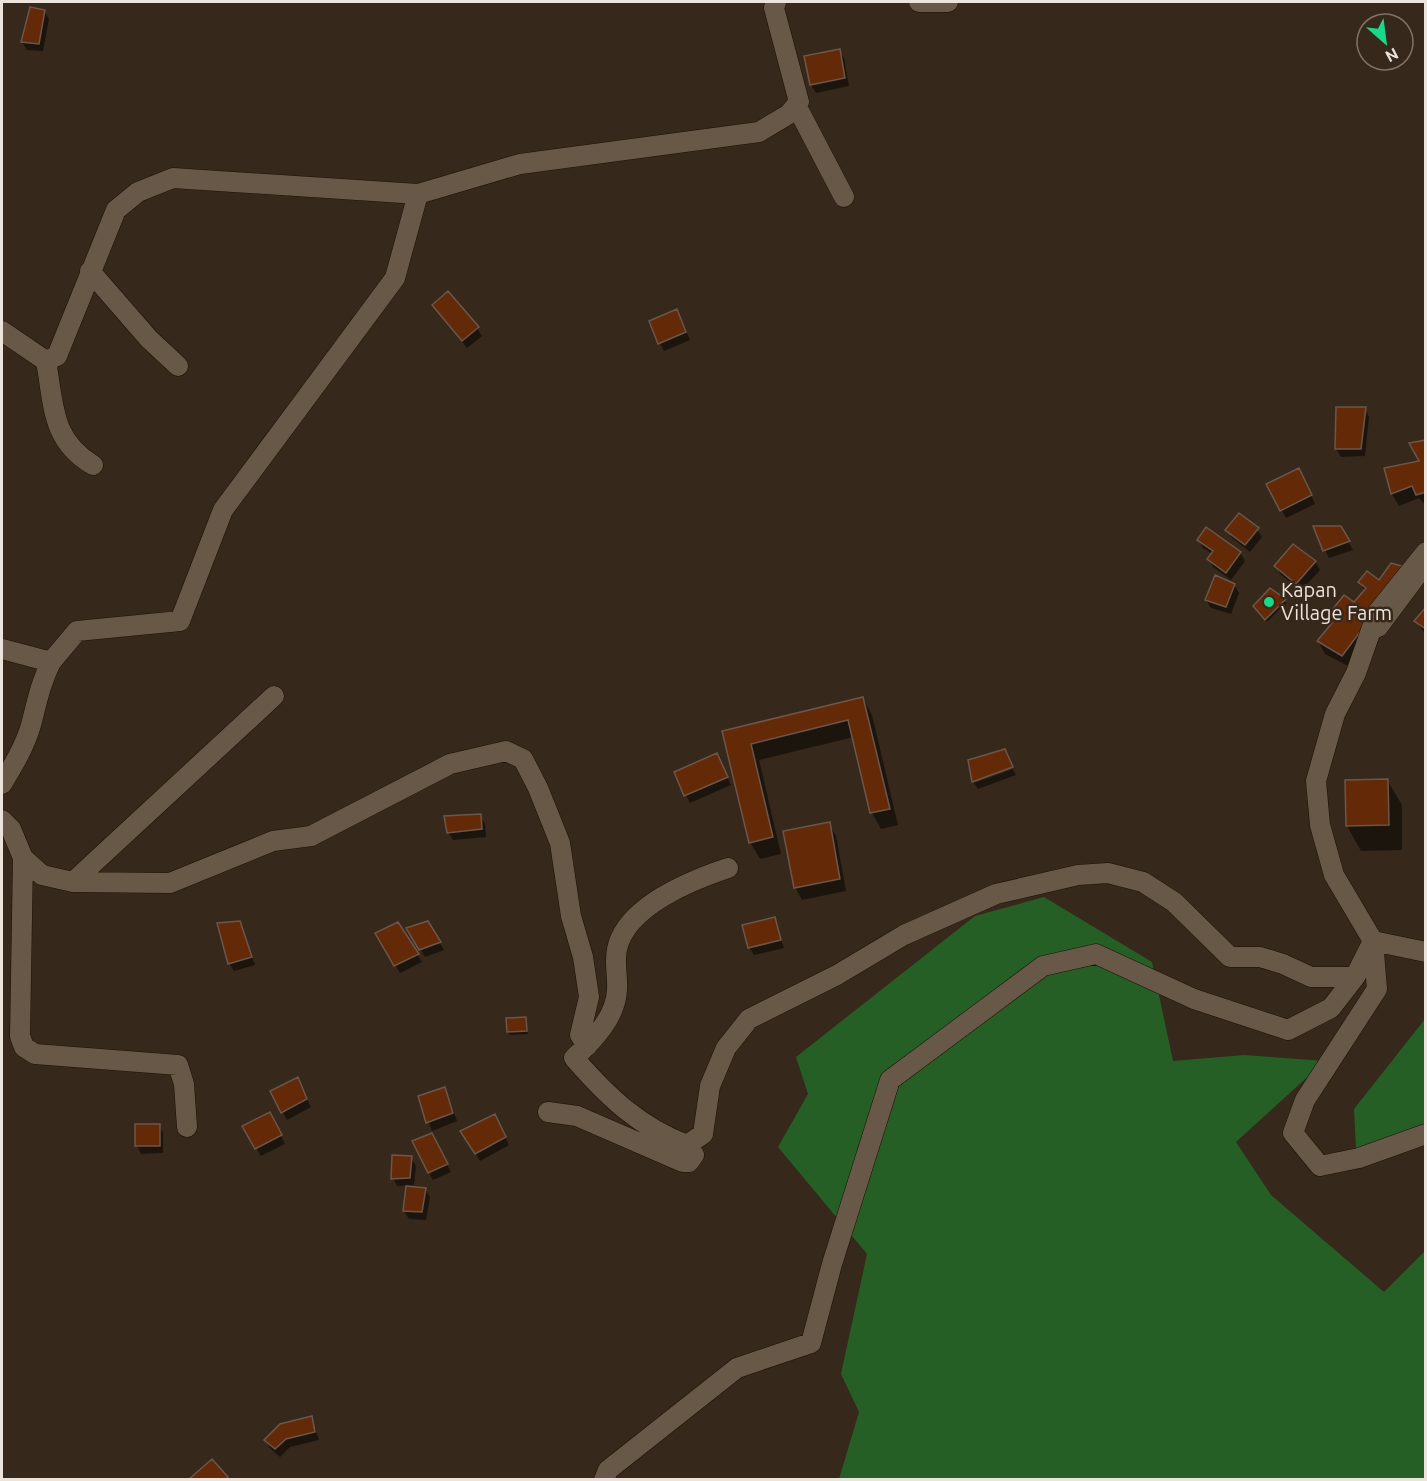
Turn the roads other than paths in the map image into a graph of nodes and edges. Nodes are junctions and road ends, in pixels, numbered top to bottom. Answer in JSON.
{"nodes":[{"id":1,"x":776,"y":2,"type":"edge"},
{"id":2,"x":919,"y":2,"type":"edge"},
{"id":3,"x":948,"y":2,"type":"edge"},
{"id":4,"x":797,"y":107,"type":"junction"},
{"id":5,"x":418,"y":194,"type":"junction"},
{"id":6,"x":844,"y":197,"type":"dead end"},
{"id":7,"x":90,"y":271,"type":"junction"},
{"id":8,"x":2,"y":331,"type":"edge"},
{"id":9,"x":46,"y":361,"type":"junction"},
{"id":10,"x":178,"y":366,"type":"dead end"},
{"id":11,"x":93,"y":465,"type":"dead end"},
{"id":12,"x":1425,"y":552,"type":"edge"},
{"id":13,"x":1425,"y":572,"type":"edge"},
{"id":14,"x":1368,"y":638,"type":"junction"},
{"id":15,"x":2,"y":649,"type":"edge"},
{"id":16,"x":51,"y":662,"type":"junction"},
{"id":17,"x":274,"y":696,"type":"dead end"},
{"id":18,"x":2,"y":784,"type":"edge"},
{"id":19,"x":2,"y":820,"type":"edge"},
{"id":20,"x":24,"y":858,"type":"junction"},
{"id":21,"x":728,"y":868,"type":"dead end"},
{"id":22,"x":73,"y":882,"type":"junction"},
{"id":23,"x":1373,"y":940,"type":"junction"},
{"id":24,"x":1425,"y":952,"type":"edge"},
{"id":25,"x":1355,"y":977,"type":"junction"},
{"id":26,"x":587,"y":1046,"type":"junction"},
{"id":27,"x":548,"y":1112,"type":"dead end"},
{"id":28,"x":187,"y":1127,"type":"dead end"},
{"id":29,"x":1425,"y":1134,"type":"edge"},
{"id":30,"x":687,"y":1145,"type":"junction"},
{"id":31,"x":604,"y":1479,"type":"edge"}],
"edges":[{"from":1,"to":4,"type":"street"},
{"from":2,"to":3,"type":"street"},
{"from":4,"to":5,"type":"street"},
{"from":4,"to":6,"type":"street"},
{"from":5,"to":7,"type":"street"},
{"from":5,"to":16,"type":"street"},
{"from":7,"to":9,"type":"street"},
{"from":7,"to":10,"type":"street"},
{"from":8,"to":9,"type":"street"},
{"from":9,"to":11,"type":"street"},
{"from":12,"to":14,"type":"street"},
{"from":13,"to":14,"type":"lane"},
{"from":14,"to":23,"type":"street"},
{"from":15,"to":16,"type":"street"},
{"from":16,"to":18,"type":"street"},
{"from":17,"to":22,"type":"street"},
{"from":19,"to":20,"type":"street"},
{"from":20,"to":22,"type":"street"},
{"from":20,"to":28,"type":"street"},
{"from":21,"to":26,"type":"street"},
{"from":22,"to":26,"type":"street"},
{"from":23,"to":24,"type":"street"},
{"from":23,"to":25,"type":"street"},
{"from":23,"to":29,"type":"street"},
{"from":25,"to":30,"type":"street"},
{"from":25,"to":31,"type":"street"},
{"from":26,"to":30,"type":"street"},
{"from":27,"to":30,"type":"street"}]}
